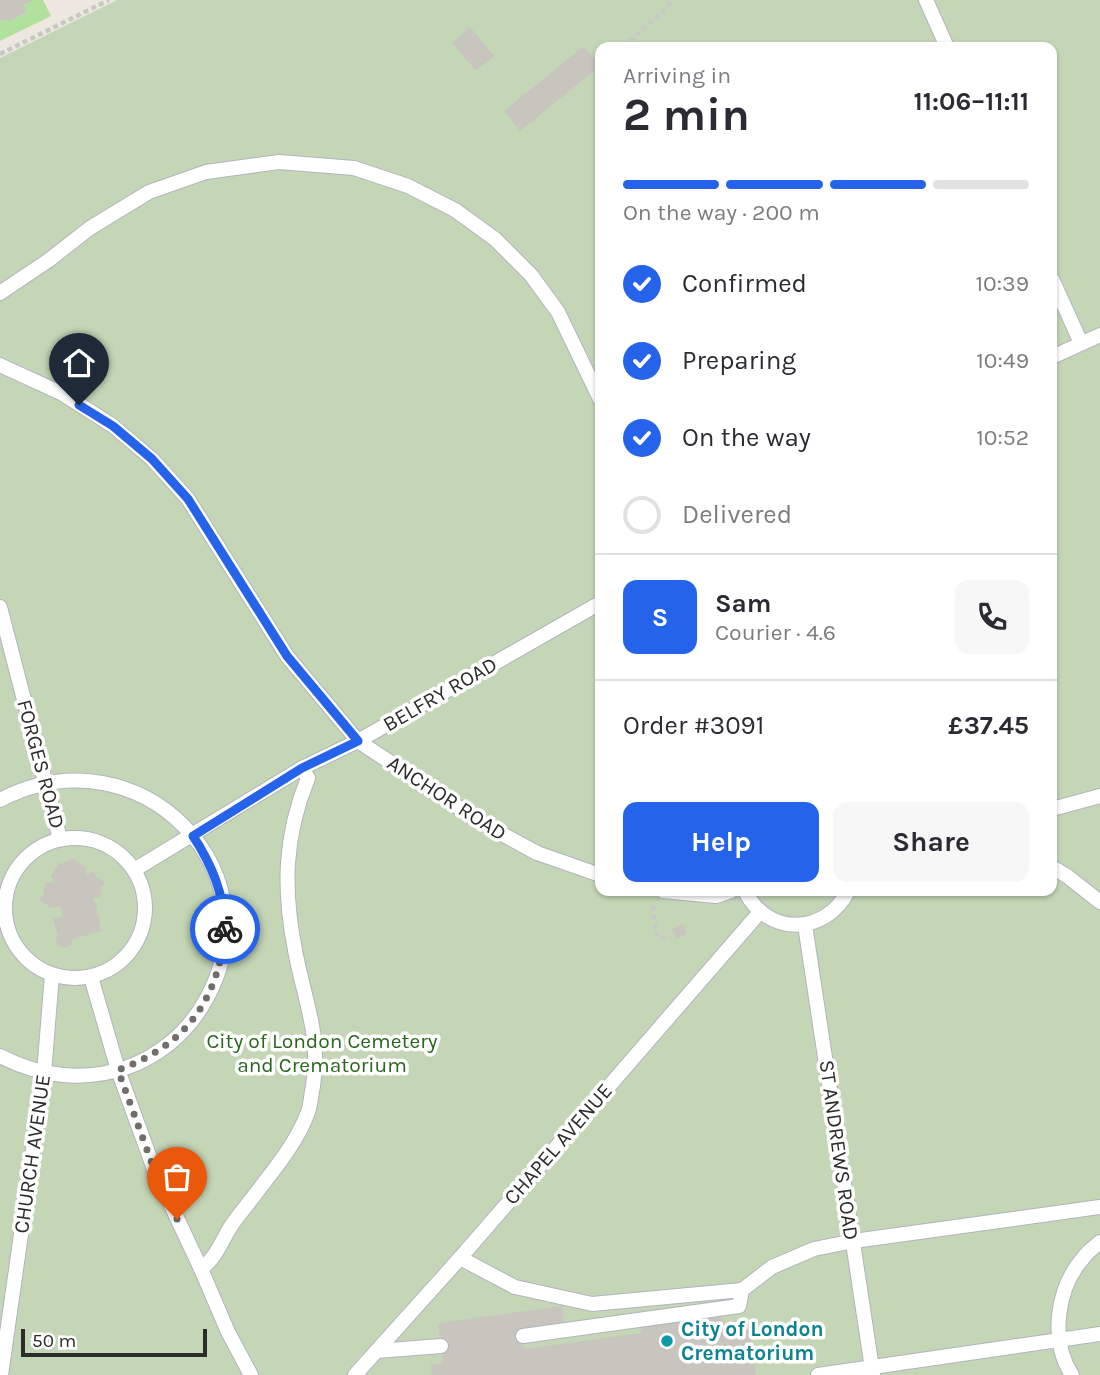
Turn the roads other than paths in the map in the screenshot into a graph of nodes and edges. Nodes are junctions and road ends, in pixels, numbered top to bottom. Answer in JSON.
{"nodes":[{"id":1,"x":926,"y":0,"type":"edge"},
{"id":2,"x":945,"y":42,"type":"edge"},
{"id":3,"x":1057,"y":290,"type":"edge"},
{"id":4,"x":0,"y":293,"type":"edge"},
{"id":5,"x":1100,"y":335,"type":"edge"},
{"id":6,"x":1081,"y":343,"type":"junction"},
{"id":7,"x":1057,"y":355,"type":"edge"},
{"id":8,"x":0,"y":365,"type":"edge"},
{"id":9,"x":595,"y":388,"type":"edge"},
{"id":10,"x":595,"y":606,"type":"edge"},
{"id":11,"x":0,"y":607,"type":"edge"},
{"id":12,"x":358,"y":741,"type":"junction"},
{"id":13,"x":302,"y":768,"type":"junction"},
{"id":14,"x":46,"y":782,"type":"junction"},
{"id":15,"x":1100,"y":796,"type":"edge"},
{"id":16,"x":0,"y":800,"type":"edge"},
{"id":17,"x":1057,"y":808,"type":"edge"},
{"id":18,"x":193,"y":836,"type":"junction"},
{"id":19,"x":61,"y":839,"type":"junction"},
{"id":20,"x":134,"y":870,"type":"junction"},
{"id":21,"x":1057,"y":870,"type":"edge"},
{"id":22,"x":595,"y":873,"type":"edge"},
{"id":23,"x":747,"y":896,"type":"edge"},
{"id":24,"x":846,"y":896,"type":"edge"},
{"id":25,"x":1100,"y":902,"type":"edge"},
{"id":26,"x":760,"y":912,"type":"junction"},
{"id":27,"x":805,"y":925,"type":"junction"},
{"id":28,"x":6,"y":944,"type":"edge"},
{"id":29,"x":52,"y":975,"type":"junction"},
{"id":30,"x":91,"y":977,"type":"junction"},
{"id":31,"x":0,"y":1056,"type":"edge"},
{"id":32,"x":118,"y":1070,"type":"junction"},
{"id":33,"x":44,"y":1073,"type":"junction"},
{"id":34,"x":1100,"y":1208,"type":"edge"},
{"id":35,"x":854,"y":1241,"type":"junction"},
{"id":36,"x":1100,"y":1242,"type":"edge"},
{"id":37,"x":460,"y":1258,"type":"junction"},
{"id":38,"x":201,"y":1269,"type":"junction"},
{"id":39,"x":742,"y":1290,"type":"junction"},
{"id":40,"x":1100,"y":1334,"type":"edge"},
{"id":41,"x":523,"y":1336,"type":"dead end"},
{"id":42,"x":1059,"y":1341,"type":"junction"},
{"id":43,"x":441,"y":1346,"type":"dead end"},
{"id":44,"x":377,"y":1351,"type":"junction"},
{"id":45,"x":872,"y":1371,"type":"edge"},
{"id":46,"x":1,"y":1375,"type":"edge"},
{"id":47,"x":251,"y":1375,"type":"edge"},
{"id":48,"x":355,"y":1375,"type":"edge"},
{"id":49,"x":818,"y":1375,"type":"edge"},
{"id":50,"x":1072,"y":1375,"type":"edge"}],
"edges":[{"from":1,"to":2,"type":"lane"},
{"from":3,"to":6,"type":"lane"},
{"from":4,"to":9,"type":"lane"},
{"from":5,"to":6,"type":"lane"},
{"from":6,"to":7,"type":"lane"},
{"from":8,"to":12,"type":"lane","name":"ANCHOR ROAD"},
{"from":10,"to":12,"type":"lane","name":"BELFRY ROAD"},
{"from":11,"to":14,"type":"lane","name":"FORGES ROAD"},
{"from":12,"to":13,"type":"lane","name":"BELFRY ROAD"},
{"from":12,"to":22,"type":"lane","name":"ANCHOR ROAD"},
{"from":13,"to":18,"type":"lane","name":"BELFRY ROAD"},
{"from":13,"to":38,"type":"lane"},
{"from":14,"to":16,"type":"lane"},
{"from":14,"to":18,"type":"lane"},
{"from":14,"to":19,"type":"lane","name":"FORGES ROAD"},
{"from":15,"to":17,"type":"lane"},
{"from":18,"to":20,"type":"lane","name":"BELFRY ROAD"},
{"from":18,"to":32,"type":"lane"},
{"from":19,"to":20,"type":"lane"},
{"from":19,"to":28,"type":"lane"},
{"from":20,"to":30,"type":"lane"},
{"from":21,"to":25,"type":"lane"},
{"from":23,"to":26,"type":"lane"},
{"from":24,"to":27,"type":"lane"},
{"from":26,"to":27,"type":"lane"},
{"from":26,"to":37,"type":"lane","name":"CHAPEL AVENUE"},
{"from":27,"to":35,"type":"lane","name":"ST ANDREWS ROAD"},
{"from":28,"to":29,"type":"lane"},
{"from":29,"to":30,"type":"lane"},
{"from":29,"to":33,"type":"lane","name":"CHURCH AVENUE"},
{"from":30,"to":32,"type":"lane"},
{"from":31,"to":33,"type":"lane"},
{"from":32,"to":33,"type":"lane"},
{"from":32,"to":38,"type":"lane"},
{"from":33,"to":46,"type":"lane","name":"CHURCH AVENUE"},
{"from":34,"to":35,"type":"lane"},
{"from":35,"to":39,"type":"lane"},
{"from":35,"to":45,"type":"lane","name":"ST ANDREWS ROAD"},
{"from":36,"to":42,"type":"lane"},
{"from":37,"to":39,"type":"lane"},
{"from":37,"to":44,"type":"lane","name":"CHAPEL AVENUE"},
{"from":38,"to":47,"type":"lane"},
{"from":39,"to":41,"type":"lane"},
{"from":40,"to":42,"type":"lane"},
{"from":42,"to":45,"type":"lane"},
{"from":42,"to":50,"type":"lane"},
{"from":43,"to":44,"type":"lane"},
{"from":44,"to":48,"type":"lane","name":"CHAPEL AVENUE"},
{"from":45,"to":49,"type":"lane"}]}
